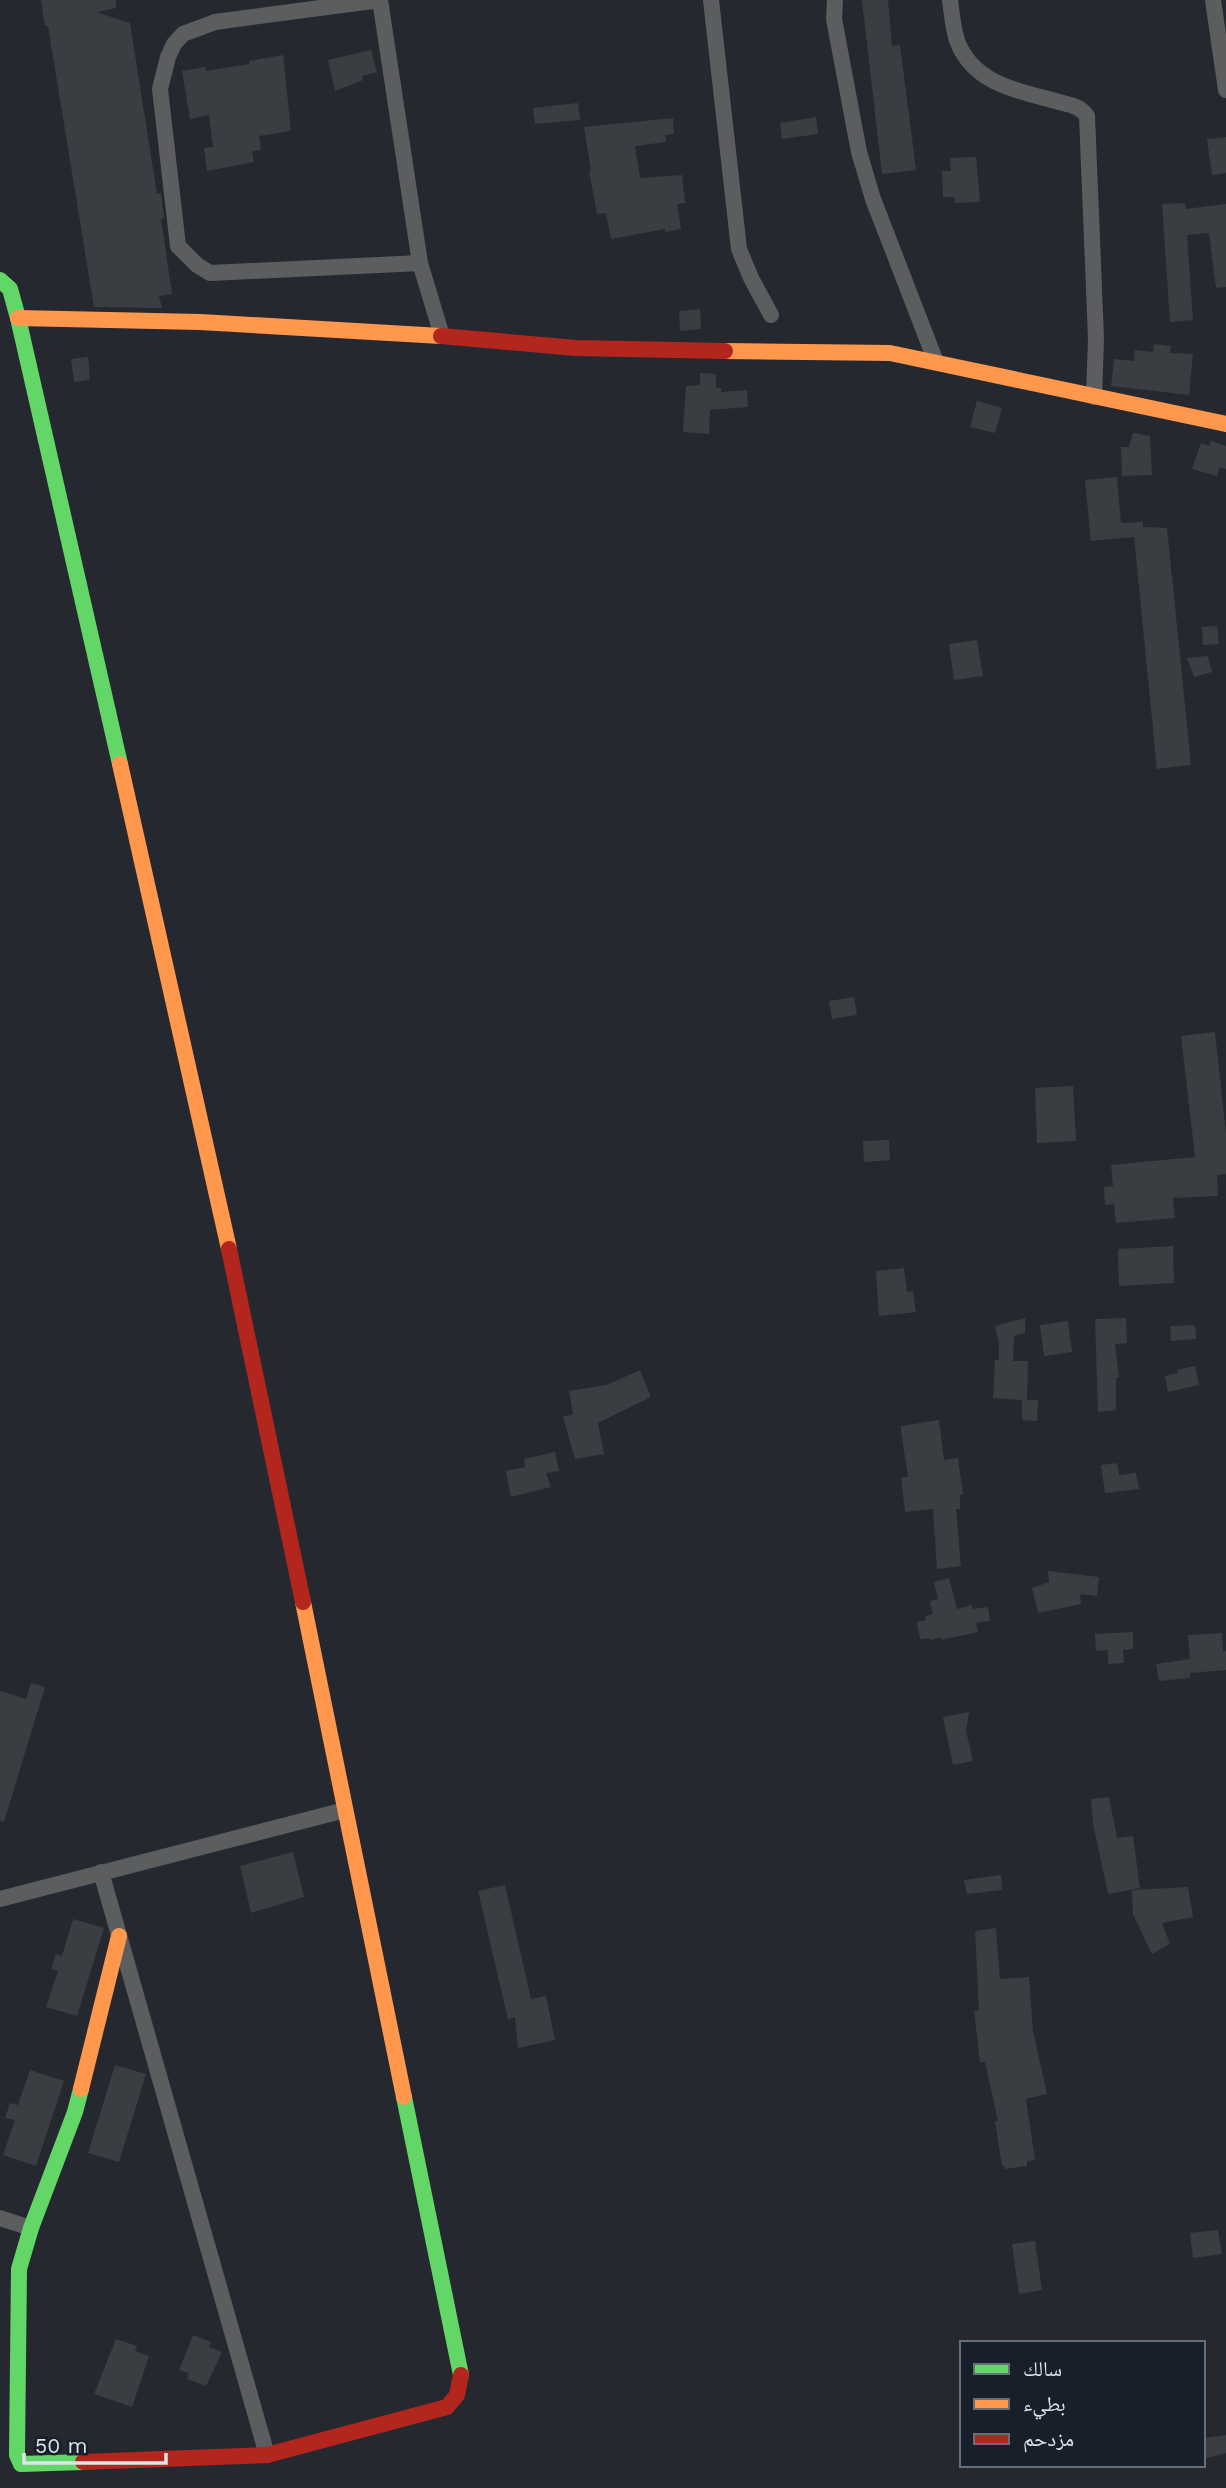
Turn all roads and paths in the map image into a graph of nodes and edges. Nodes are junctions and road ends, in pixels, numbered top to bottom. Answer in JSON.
{"nodes":[{"id":1,"x":380,"y":0,"type":"edge"},
{"id":2,"x":710,"y":0,"type":"edge"},
{"id":3,"x":835,"y":0,"type":"edge"},
{"id":4,"x":950,"y":0,"type":"edge"},
{"id":5,"x":1213,"y":0,"type":"edge"},
{"id":6,"x":1226,"y":90,"type":"edge"},
{"id":7,"x":420,"y":263,"type":"junction"},
{"id":8,"x":0,"y":280,"type":"edge"},
{"id":9,"x":771,"y":315,"type":"dead end"},
{"id":10,"x":18,"y":318,"type":"junction"},
{"id":11,"x":442,"y":336,"type":"junction"},
{"id":12,"x":936,"y":362,"type":"junction"},
{"id":13,"x":1094,"y":397,"type":"junction"},
{"id":14,"x":1226,"y":424,"type":"edge"},
{"id":15,"x":345,"y":1810,"type":"junction"},
{"id":16,"x":101,"y":1872,"type":"junction"},
{"id":17,"x":0,"y":1899,"type":"edge"},
{"id":18,"x":119,"y":1936,"type":"junction"},
{"id":19,"x":0,"y":2218,"type":"edge"},
{"id":20,"x":31,"y":2228,"type":"junction"},
{"id":21,"x":267,"y":2455,"type":"junction"}],
"edges":[{"from":1,"to":7,"type":"street"},
{"from":1,"to":7,"type":"street"},
{"from":2,"to":9,"type":"street"},
{"from":3,"to":12,"type":"street"},
{"from":4,"to":13,"type":"street"},
{"from":5,"to":6,"type":"street"},
{"from":7,"to":11,"type":"street"},
{"from":8,"to":10,"type":"street"},
{"from":10,"to":11,"type":"street"},
{"from":10,"to":15,"type":"street"},
{"from":11,"to":12,"type":"street"},
{"from":12,"to":13,"type":"street"},
{"from":13,"to":14,"type":"street"},
{"from":15,"to":16,"type":"street"},
{"from":15,"to":21,"type":"street"},
{"from":16,"to":17,"type":"street"},
{"from":16,"to":18,"type":"street"},
{"from":18,"to":20,"type":"street"},
{"from":18,"to":21,"type":"street"},
{"from":19,"to":20,"type":"street"},
{"from":20,"to":21,"type":"street"}]}
